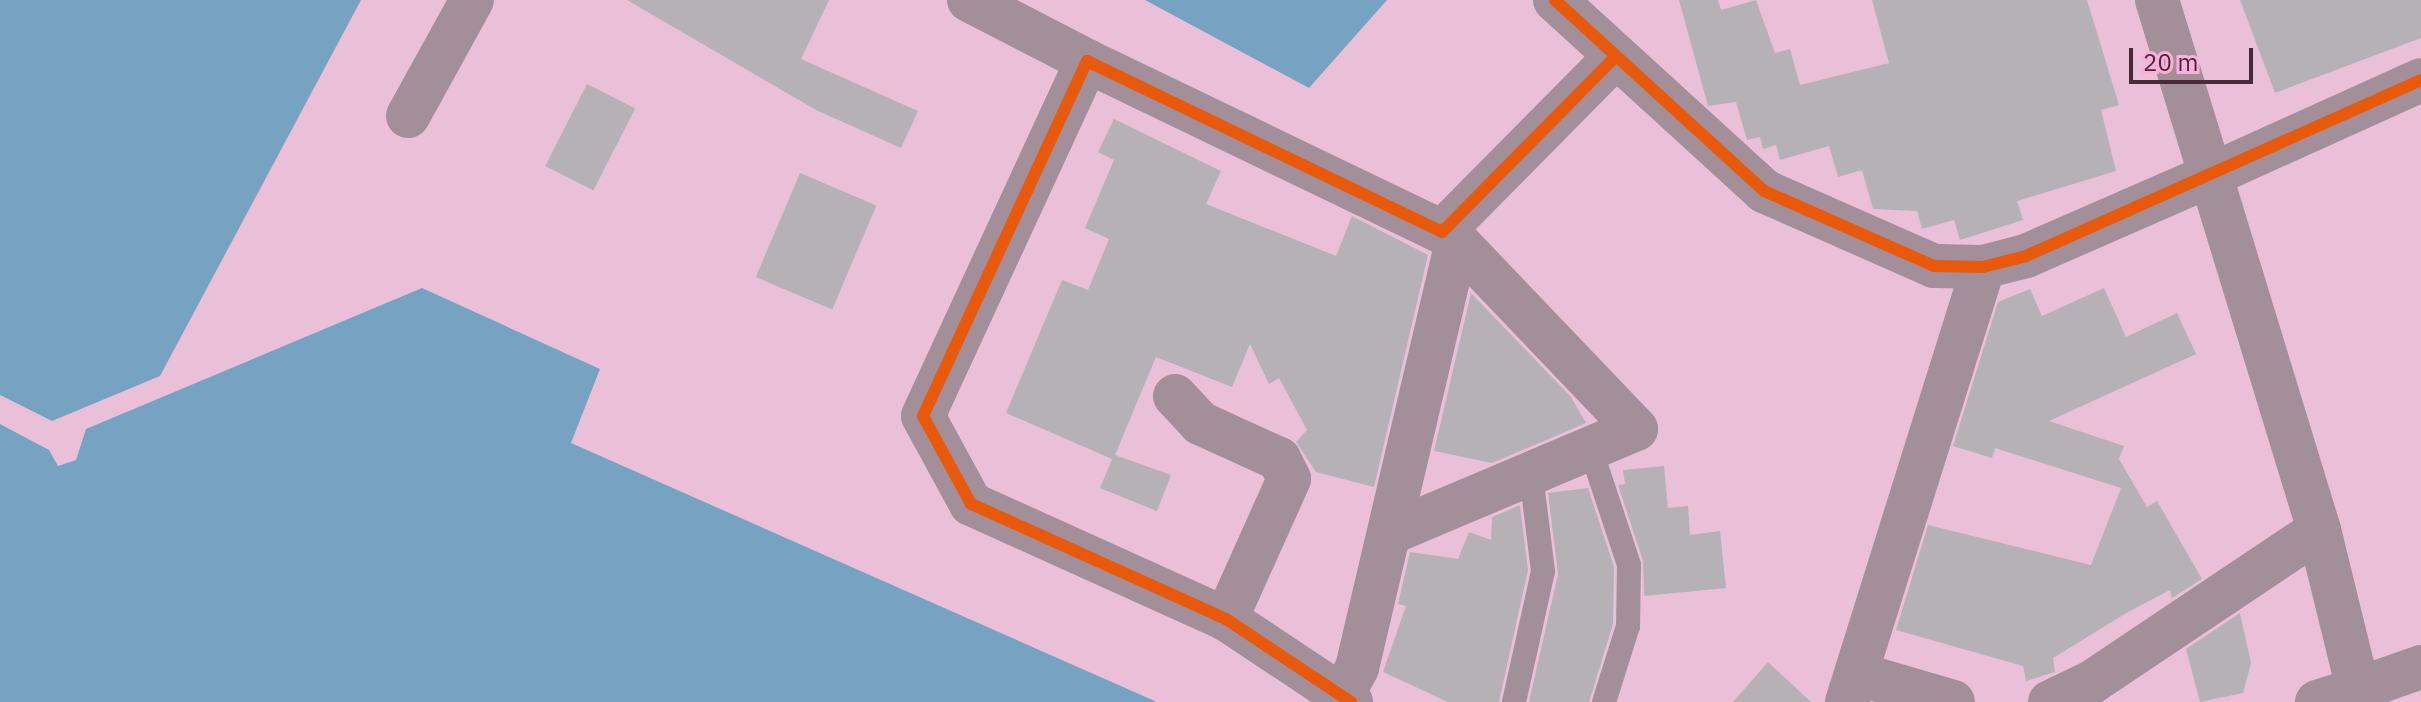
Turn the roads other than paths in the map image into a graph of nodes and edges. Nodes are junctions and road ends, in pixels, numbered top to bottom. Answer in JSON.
{"nodes":[{"id":1,"x":472,"y":0,"type":"edge"},
{"id":2,"x":969,"y":0,"type":"edge"},
{"id":3,"x":1555,"y":0,"type":"edge"},
{"id":4,"x":2157,"y":0,"type":"edge"},
{"id":5,"x":1615,"y":57,"type":"junction"},
{"id":6,"x":1087,"y":61,"type":"junction"},
{"id":7,"x":2421,"y":80,"type":"edge"},
{"id":8,"x":408,"y":116,"type":"dead end"},
{"id":9,"x":2211,"y":175,"type":"junction"},
{"id":10,"x":1451,"y":236,"type":"junction"},
{"id":11,"x":1983,"y":267,"type":"junction"},
{"id":12,"x":1175,"y":396,"type":"dead end"},
{"id":13,"x":1590,"y":447,"type":"junction"},
{"id":14,"x":1531,"y":474,"type":"junction"},
{"id":15,"x":2319,"y":530,"type":"junction"},
{"id":16,"x":1390,"y":533,"type":"junction"},
{"id":17,"x":1226,"y":619,"type":"junction"},
{"id":18,"x":2421,"y":667,"type":"edge"},
{"id":19,"x":1853,"y":688,"type":"edge"},
{"id":20,"x":2358,"y":689,"type":"junction"},
{"id":21,"x":2097,"y":692,"type":"edge"},
{"id":22,"x":1347,"y":699,"type":"edge"},
{"id":23,"x":1514,"y":702,"type":"edge"},
{"id":24,"x":1604,"y":702,"type":"edge"},
{"id":25,"x":1953,"y":702,"type":"edge"},
{"id":26,"x":2050,"y":702,"type":"edge"},
{"id":27,"x":2317,"y":702,"type":"edge"}],
"edges":[{"from":1,"to":8,"type":"street"},
{"from":2,"to":6,"type":"street"},
{"from":3,"to":5,"type":"street"},
{"from":4,"to":9,"type":"street"},
{"from":5,"to":10,"type":"street"},
{"from":5,"to":11,"type":"street"},
{"from":6,"to":10,"type":"street"},
{"from":6,"to":17,"type":"street"},
{"from":7,"to":9,"type":"street"},
{"from":9,"to":11,"type":"street"},
{"from":9,"to":15,"type":"street"},
{"from":10,"to":13,"type":"street"},
{"from":10,"to":16,"type":"street"},
{"from":11,"to":19,"type":"street"},
{"from":12,"to":17,"type":"street"},
{"from":13,"to":14,"type":"street"},
{"from":13,"to":24,"type":"lane"},
{"from":14,"to":16,"type":"street"},
{"from":14,"to":23,"type":"lane"},
{"from":15,"to":20,"type":"street"},
{"from":15,"to":21,"type":"street"},
{"from":16,"to":22,"type":"street"},
{"from":17,"to":22,"type":"street"},
{"from":18,"to":20,"type":"street"},
{"from":19,"to":25,"type":"street"},
{"from":20,"to":27,"type":"street"},
{"from":21,"to":26,"type":"street"}]}
